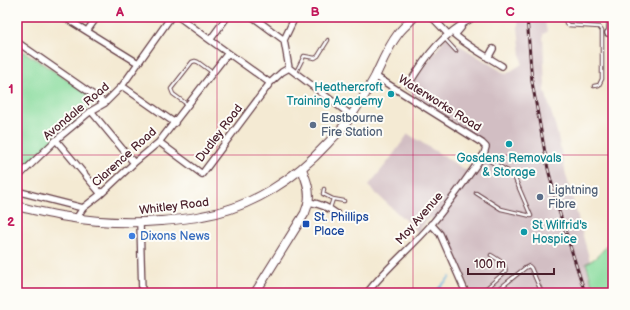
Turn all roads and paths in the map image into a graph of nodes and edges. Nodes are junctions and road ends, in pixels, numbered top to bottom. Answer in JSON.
{"nodes":[{"id":1,"x":64,"y":17,"type":"edge"},
{"id":2,"x":96,"y":17,"type":"edge"},
{"id":3,"x":171,"y":17,"type":"edge"},
{"id":4,"x":179,"y":17,"type":"edge"},
{"id":5,"x":227,"y":17,"type":"edge"},
{"id":6,"x":253,"y":17,"type":"edge"},
{"id":7,"x":295,"y":17,"type":"edge"},
{"id":8,"x":414,"y":17,"type":"edge"},
{"id":9,"x":432,"y":17,"type":"edge"},
{"id":10,"x":474,"y":17,"type":"edge"},
{"id":11,"x":565,"y":17,"type":"edge"},
{"id":12,"x":609,"y":17,"type":"edge"},
{"id":13,"x":468,"y":20,"type":"junction"},
{"id":14,"x":87,"y":31,"type":"junction"},
{"id":15,"x":611,"y":33,"type":"edge"},
{"id":16,"x":446,"y":36,"type":"junction"},
{"id":17,"x":210,"y":40,"type":"junction"},
{"id":18,"x":284,"y":40,"type":"junction"},
{"id":19,"x":328,"y":40,"type":"dead end"},
{"id":20,"x":17,"y":42,"type":"edge"},
{"id":21,"x":493,"y":49,"type":"dead end"},
{"id":22,"x":456,"y":51,"type":"dead end"},
{"id":23,"x":228,"y":53,"type":"junction"},
{"id":24,"x":488,"y":58,"type":"junction"},
{"id":25,"x":138,"y":63,"type":"junction"},
{"id":26,"x":502,"y":66,"type":"dead end"},
{"id":27,"x":290,"y":68,"type":"junction"},
{"id":28,"x":213,"y":73,"type":"junction"},
{"id":29,"x":296,"y":73,"type":"junction"},
{"id":30,"x":375,"y":76,"type":"junction"},
{"id":31,"x":270,"y":83,"type":"junction"},
{"id":32,"x":409,"y":84,"type":"dead end"},
{"id":33,"x":122,"y":86,"type":"junction"},
{"id":34,"x":594,"y":86,"type":"dead end"},
{"id":35,"x":104,"y":103,"type":"junction"},
{"id":36,"x":188,"y":106,"type":"junction"},
{"id":37,"x":91,"y":111,"type":"junction"},
{"id":38,"x":352,"y":116,"type":"junction"},
{"id":39,"x":175,"y":123,"type":"junction"},
{"id":40,"x":56,"y":140,"type":"junction"},
{"id":41,"x":159,"y":142,"type":"junction"},
{"id":42,"x":484,"y":154,"type":"junction"},
{"id":43,"x":134,"y":163,"type":"junction"},
{"id":44,"x":302,"y":169,"type":"junction"},
{"id":45,"x":17,"y":178,"type":"edge"},
{"id":46,"x":324,"y":189,"type":"dead end"},
{"id":47,"x":20,"y":192,"type":"dead end"},
{"id":48,"x":101,"y":194,"type":"junction"},
{"id":49,"x":476,"y":194,"type":"dead end"},
{"id":50,"x":333,"y":199,"type":"junction"},
{"id":51,"x":344,"y":201,"type":"dead end"},
{"id":52,"x":309,"y":202,"type":"junction"},
{"id":53,"x":17,"y":206,"type":"edge"},
{"id":54,"x":83,"y":208,"type":"junction"},
{"id":55,"x":329,"y":208,"type":"junction"},
{"id":56,"x":337,"y":214,"type":"dead end"},
{"id":57,"x":76,"y":218,"type":"junction"},
{"id":58,"x":140,"y":223,"type":"junction"},
{"id":59,"x":431,"y":224,"type":"junction"},
{"id":60,"x":491,"y":255,"type":"dead end"},
{"id":61,"x":142,"y":293,"type":"edge"},
{"id":62,"x":255,"y":293,"type":"edge"},
{"id":63,"x":367,"y":293,"type":"edge"},
{"id":64,"x":466,"y":293,"type":"edge"},
{"id":65,"x":481,"y":293,"type":"edge"},
{"id":66,"x":494,"y":293,"type":"edge"},
{"id":67,"x":542,"y":293,"type":"edge"}],
"edges":[{"from":1,"to":14,"type":"street"},
{"from":2,"to":14,"type":"street"},
{"from":3,"to":25,"type":"street","name":"Avondale Road"},
{"from":4,"to":17,"type":"street"},
{"from":5,"to":17,"type":"street"},
{"from":6,"to":18,"type":"street"},
{"from":7,"to":18,"type":"street"},
{"from":8,"to":30,"type":"main road","name":"Whitley Road"},
{"from":9,"to":16,"type":"street"},
{"from":10,"to":13,"type":"street"},
{"from":11,"to":34,"type":"lane"},
{"from":12,"to":15,"type":"lane"},
{"from":13,"to":16,"type":"street"},
{"from":13,"to":24,"type":"street"},
{"from":14,"to":25,"type":"street"},
{"from":16,"to":22,"type":"lane"},
{"from":16,"to":32,"type":"street"},
{"from":17,"to":23,"type":"street"},
{"from":18,"to":27,"type":"street"},
{"from":19,"to":29,"type":"lane"},
{"from":20,"to":35,"type":"street"},
{"from":21,"to":24,"type":"street"},
{"from":23,"to":28,"type":"street","name":"Clarence Road"},
{"from":23,"to":31,"type":"street"},
{"from":24,"to":26,"type":"street"},
{"from":25,"to":33,"type":"street","name":"Avondale Road"},
{"from":27,"to":29,"type":"street"},
{"from":27,"to":31,"type":"street","name":"Dudley Road"},
{"from":28,"to":36,"type":"street","name":"Clarence Road"},
{"from":28,"to":36,"type":"lane"},
{"from":29,"to":38,"type":"street"},
{"from":30,"to":38,"type":"main road","name":"Whitley Road"},
{"from":30,"to":42,"type":"street","name":"Waterworks Road"},
{"from":31,"to":41,"type":"street","name":"Dudley Road"},
{"from":33,"to":35,"type":"street","name":"Avondale Road"},
{"from":33,"to":39,"type":"street"},
{"from":35,"to":37,"type":"street","name":"Avondale Road"},
{"from":36,"to":39,"type":"street","name":"Clarence Road"},
{"from":37,"to":40,"type":"street","name":"Avondale Road"},
{"from":37,"to":43,"type":"street"},
{"from":38,"to":44,"type":"main road","name":"Whitley Road"},
{"from":39,"to":41,"type":"street","name":"Clarence Road"},
{"from":40,"to":45,"type":"street","name":"Avondale Road"},
{"from":40,"to":48,"type":"street"},
{"from":41,"to":43,"type":"street","name":"Clarence Road"},
{"from":42,"to":49,"type":"lane"},
{"from":42,"to":59,"type":"street","name":"Moy Avenue"},
{"from":43,"to":48,"type":"street","name":"Clarence Road"},
{"from":44,"to":52,"type":"main road"},
{"from":44,"to":58,"type":"main road","name":"Whitley Road"},
{"from":46,"to":50,"type":"lane"},
{"from":47,"to":54,"type":"street"},
{"from":48,"to":54,"type":"street","name":"Clarence Road"},
{"from":50,"to":51,"type":"lane"},
{"from":50,"to":55,"type":"lane"},
{"from":52,"to":55,"type":"street"},
{"from":52,"to":62,"type":"main road"},
{"from":53,"to":57,"type":"main road","name":"Whitley Road"},
{"from":54,"to":57,"type":"street","name":"Clarence Road"},
{"from":55,"to":56,"type":"street"},
{"from":57,"to":58,"type":"main road","name":"Whitley Road"},
{"from":58,"to":61,"type":"street"},
{"from":59,"to":63,"type":"street","name":"Moy Avenue"},
{"from":59,"to":64,"type":"street"},
{"from":60,"to":65,"type":"lane"},
{"from":66,"to":67,"type":"lane"}]}
